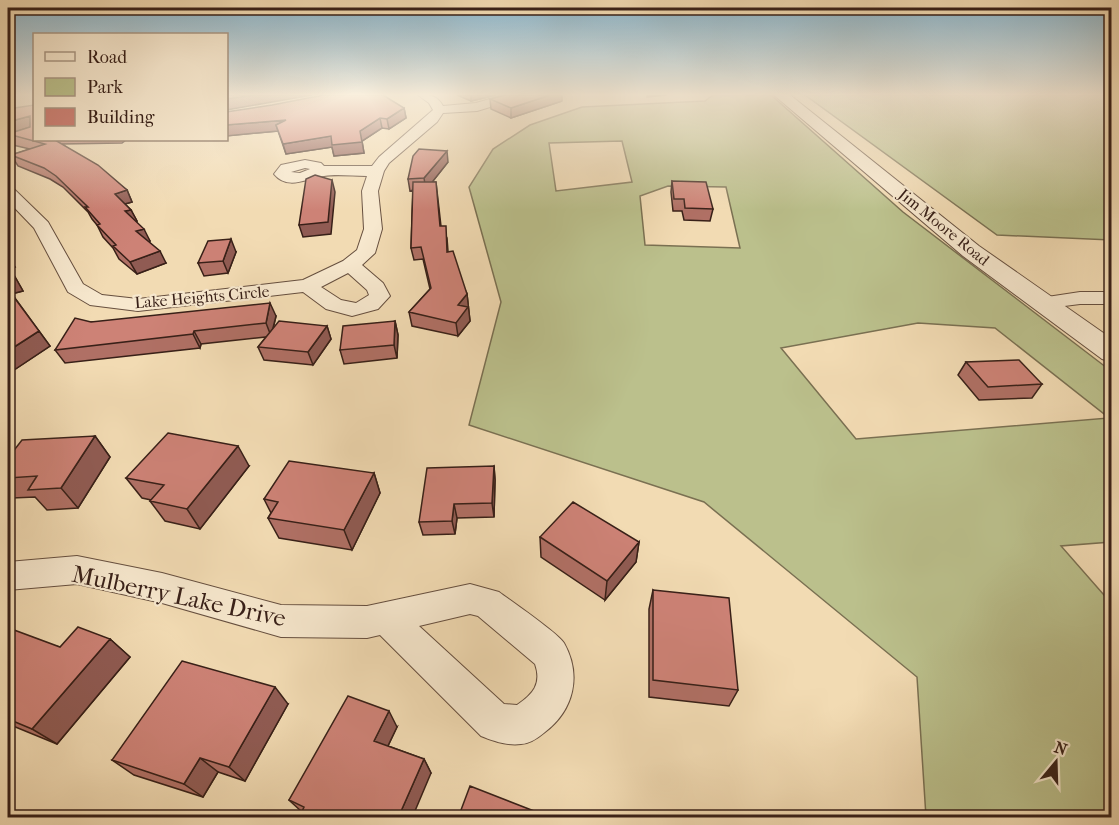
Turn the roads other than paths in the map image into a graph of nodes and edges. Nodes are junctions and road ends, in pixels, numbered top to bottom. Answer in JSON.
{"nodes":[{"id":1,"x":29,"y":134,"type":"edge"},
{"id":2,"x":415,"y":134,"type":"edge"},
{"id":3,"x":828,"y":134,"type":"edge"},
{"id":4,"x":8,"y":140,"type":"edge"},
{"id":5,"x":318,"y":171,"type":"dead end"},
{"id":6,"x":376,"y":171,"type":"junction"},
{"id":7,"x":8,"y":192,"type":"edge"},
{"id":8,"x":350,"y":265,"type":"junction"},
{"id":9,"x":307,"y":286,"type":"junction"},
{"id":10,"x":1112,"y":298,"type":"edge"},
{"id":11,"x":1041,"y":303,"type":"junction"},
{"id":12,"x":1112,"y":353,"type":"edge"},
{"id":13,"x":8,"y":576,"type":"edge"},
{"id":14,"x":387,"y":619,"type":"dead end"}],
"edges":[{"from":1,"to":4,"type":"street"},
{"from":2,"to":6,"type":"street"},
{"from":3,"to":11,"type":"street","name":"Jim Moore Road"},
{"from":5,"to":6,"type":"street"},
{"from":6,"to":8,"type":"street","name":"Lake Heights Circle"},
{"from":7,"to":9,"type":"street","name":"Lake Heights Circle"},
{"from":8,"to":9,"type":"street","name":"Lake Heights Circle"},
{"from":8,"to":9,"type":"street"},
{"from":10,"to":11,"type":"street"},
{"from":11,"to":12,"type":"street","name":"Jim Moore Road"},
{"from":13,"to":14,"type":"street","name":"Mulberry Lake Drive"}]}
